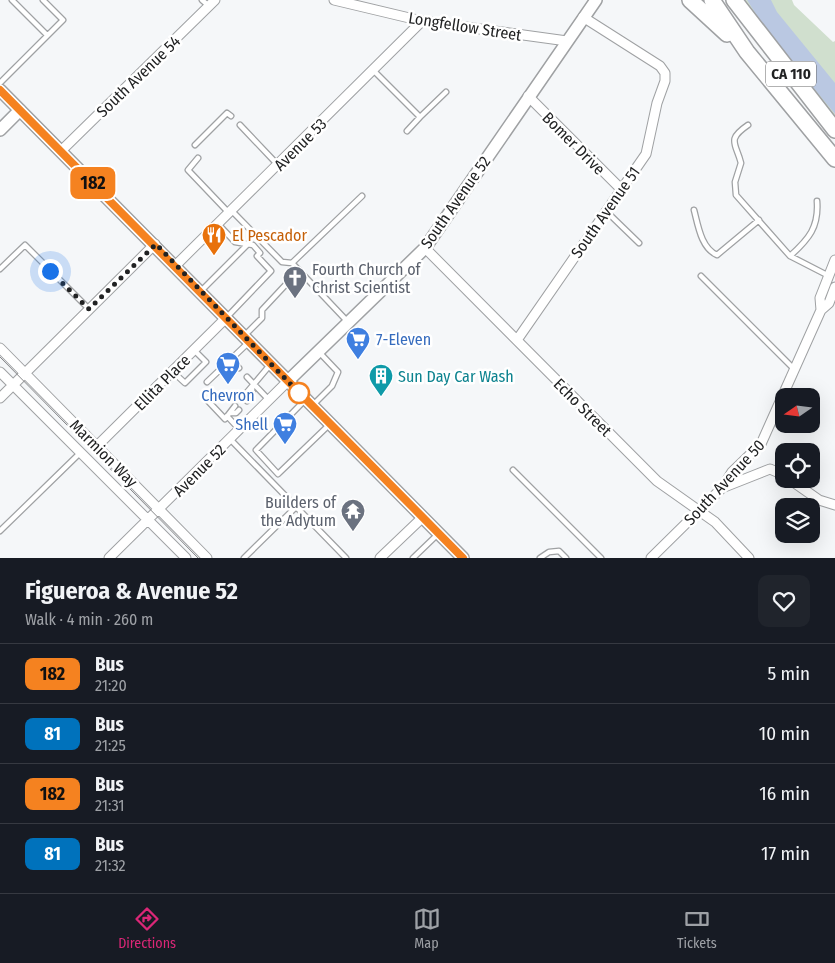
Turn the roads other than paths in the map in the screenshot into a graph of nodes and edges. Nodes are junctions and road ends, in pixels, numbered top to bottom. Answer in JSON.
{"nodes":[{"id":1,"x":12,"y":0,"type":"edge"},
{"id":2,"x":43,"y":0,"type":"edge"},
{"id":3,"x":334,"y":0,"type":"edge"},
{"id":4,"x":596,"y":0,"type":"edge"},
{"id":5,"x":690,"y":0,"type":"edge"},
{"id":6,"x":712,"y":0,"type":"edge"},
{"id":7,"x":734,"y":0,"type":"edge"},
{"id":8,"x":740,"y":0,"type":"edge"},
{"id":9,"x":209,"y":2,"type":"edge"},
{"id":10,"x":583,"y":18,"type":"junction"},
{"id":11,"x":747,"y":18,"type":"junction"},
{"id":12,"x":422,"y":21,"type":"junction"},
{"id":13,"x":47,"y":35,"type":"junction"},
{"id":14,"x":567,"y":41,"type":"junction"},
{"id":15,"x":747,"y":52,"type":"junction"},
{"id":16,"x":374,"y":71,"type":"junction"},
{"id":17,"x":0,"y":83,"type":"edge"},
{"id":18,"x":0,"y":90,"type":"edge"},
{"id":19,"x":446,"y":92,"type":"dead end"},
{"id":20,"x":528,"y":96,"type":"junction"},
{"id":21,"x":20,"y":110,"type":"junction"},
{"id":22,"x":230,"y":116,"type":"dead end"},
{"id":23,"x":420,"y":117,"type":"junction"},
{"id":24,"x":240,"y":125,"type":"dead end"},
{"id":25,"x":748,"y":125,"type":"dead end"},
{"id":26,"x":0,"y":130,"type":"edge"},
{"id":27,"x":407,"y":130,"type":"dead end"},
{"id":28,"x":835,"y":130,"type":"edge"},
{"id":29,"x":195,"y":145,"type":"dead end"},
{"id":30,"x":61,"y":151,"type":"junction"},
{"id":31,"x":198,"y":158,"type":"dead end"},
{"id":32,"x":835,"y":159,"type":"edge"},
{"id":33,"x":278,"y":165,"type":"junction"},
{"id":34,"x":621,"y":189,"type":"junction"},
{"id":35,"x":362,"y":196,"type":"dead end"},
{"id":36,"x":817,"y":201,"type":"dead end"},
{"id":37,"x":694,"y":210,"type":"dead end"},
{"id":38,"x":606,"y":211,"type":"junction"},
{"id":39,"x":230,"y":212,"type":"junction"},
{"id":40,"x":759,"y":220,"type":"junction"},
{"id":41,"x":218,"y":224,"type":"junction"},
{"id":42,"x":638,"y":243,"type":"dead end"},
{"id":43,"x":156,"y":244,"type":"junction"},
{"id":44,"x":250,"y":245,"type":"junction"},
{"id":45,"x":425,"y":248,"type":"junction"},
{"id":46,"x":790,"y":256,"type":"junction"},
{"id":47,"x":835,"y":260,"type":"edge"},
{"id":48,"x":292,"y":263,"type":"junction"},
{"id":49,"x":176,"y":265,"type":"junction"},
{"id":50,"x":0,"y":269,"type":"edge"},
{"id":51,"x":701,"y":276,"type":"dead end"},
{"id":52,"x":829,"y":276,"type":"junction"},
{"id":53,"x":291,"y":279,"type":"dead end"},
{"id":54,"x":835,"y":287,"type":"edge"},
{"id":55,"x":200,"y":292,"type":"junction"},
{"id":56,"x":89,"y":309,"type":"junction"},
{"id":57,"x":821,"y":310,"type":"junction"},
{"id":58,"x":226,"y":318,"type":"junction"},
{"id":59,"x":348,"y":322,"type":"junction"},
{"id":60,"x":246,"y":339,"type":"junction"},
{"id":61,"x":517,"y":340,"type":"junction"},
{"id":62,"x":0,"y":348,"type":"edge"},
{"id":63,"x":194,"y":350,"type":"junction"},
{"id":64,"x":318,"y":351,"type":"junction"},
{"id":65,"x":231,"y":360,"type":"junction"},
{"id":66,"x":271,"y":364,"type":"junction"},
{"id":67,"x":239,"y":368,"type":"dead end"},
{"id":68,"x":795,"y":370,"type":"junction"},
{"id":69,"x":172,"y":371,"type":"junction"},
{"id":70,"x":0,"y":372,"type":"edge"},
{"id":71,"x":25,"y":373,"type":"junction"},
{"id":72,"x":248,"y":377,"type":"dead end"},
{"id":73,"x":288,"y":381,"type":"junction"},
{"id":74,"x":208,"y":382,"type":"dead end"},
{"id":75,"x":13,"y":385,"type":"junction"},
{"id":76,"x":253,"y":386,"type":"junction"},
{"id":77,"x":243,"y":397,"type":"dead end"},
{"id":78,"x":0,"y":398,"type":"edge"},
{"id":79,"x":208,"y":400,"type":"dead end"},
{"id":80,"x":268,"y":400,"type":"junction"},
{"id":81,"x":247,"y":402,"type":"dead end"},
{"id":82,"x":309,"y":402,"type":"junction"},
{"id":83,"x":235,"y":406,"type":"dead end"},
{"id":84,"x":239,"y":410,"type":"dead end"},
{"id":85,"x":228,"y":416,"type":"junction"},
{"id":86,"x":331,"y":424,"type":"junction"},
{"id":87,"x":240,"y":429,"type":"junction"},
{"id":88,"x":230,"y":439,"type":"junction"},
{"id":89,"x":97,"y":446,"type":"junction"},
{"id":90,"x":81,"y":452,"type":"junction"},
{"id":91,"x":513,"y":470,"type":"dead end"},
{"id":92,"x":775,"y":471,"type":"edge"},
{"id":93,"x":722,"y":488,"type":"junction"},
{"id":94,"x":802,"y":488,"type":"edge"},
{"id":95,"x":835,"y":505,"type":"edge"},
{"id":96,"x":296,"y":507,"type":"junction"},
{"id":97,"x":159,"y":509,"type":"junction"},
{"id":98,"x":699,"y":510,"type":"junction"},
{"id":99,"x":423,"y":517,"type":"junction"},
{"id":100,"x":148,"y":520,"type":"junction"},
{"id":101,"x":0,"y":531,"type":"edge"},
{"id":102,"x":438,"y":533,"type":"junction"},
{"id":103,"x":109,"y":558,"type":"edge"},
{"id":104,"x":186,"y":558,"type":"edge"},
{"id":105,"x":208,"y":558,"type":"edge"},
{"id":106,"x":244,"y":558,"type":"edge"},
{"id":107,"x":346,"y":558,"type":"edge"},
{"id":108,"x":380,"y":558,"type":"edge"},
{"id":109,"x":413,"y":558,"type":"edge"},
{"id":110,"x":463,"y":558,"type":"edge"},
{"id":111,"x":540,"y":558,"type":"edge"},
{"id":112,"x":566,"y":558,"type":"edge"},
{"id":113,"x":601,"y":558,"type":"edge"},
{"id":114,"x":651,"y":558,"type":"edge"},
{"id":115,"x":749,"y":558,"type":"edge"}],
"edges":[{"from":1,"to":13,"type":"lane"},
{"from":2,"to":13,"type":"lane"},
{"from":3,"to":12,"type":"street","name":"Longfellow Street"},
{"from":4,"to":10,"type":"main road","name":"South Avenue 52"},
{"from":5,"to":15,"type":"highway"},
{"from":6,"to":15,"type":"highway","number":"CA 110"},
{"from":7,"to":11,"type":"highway","number":"CA 110"},
{"from":8,"to":11,"type":"highway"},
{"from":9,"to":30,"type":"street","name":"South Avenue 54"},
{"from":10,"to":14,"type":"main road","name":"South Avenue 52"},
{"from":10,"to":34,"type":"street","name":"South Avenue 51"},
{"from":11,"to":28,"type":"highway","number":"CA 110"},
{"from":12,"to":14,"type":"street","name":"Longfellow Street"},
{"from":12,"to":16,"type":"street","name":"Avenue 53"},
{"from":13,"to":17,"type":"lane"},
{"from":14,"to":20,"type":"main road","name":"South Avenue 52"},
{"from":15,"to":32,"type":"highway","number":"CA 110"},
{"from":16,"to":23,"type":"lane"},
{"from":16,"to":33,"type":"street","name":"Avenue 53"},
{"from":18,"to":21,"type":"main road"},
{"from":19,"to":23,"type":"lane"},
{"from":20,"to":34,"type":"street","name":"Bomer Drive"},
{"from":20,"to":45,"type":"main road","name":"South Avenue 52"},
{"from":21,"to":26,"type":"main road"},
{"from":21,"to":30,"type":"main road"},
{"from":22,"to":29,"type":"lane"},
{"from":23,"to":27,"type":"lane"},
{"from":24,"to":33,"type":"lane"},
{"from":25,"to":40,"type":"lane"},
{"from":30,"to":43,"type":"main road"},
{"from":31,"to":39,"type":"lane"},
{"from":33,"to":39,"type":"street","name":"Avenue 53"},
{"from":34,"to":38,"type":"street","name":"South Avenue 51"},
{"from":35,"to":48,"type":"lane"},
{"from":36,"to":46,"type":"lane"},
{"from":37,"to":40,"type":"lane"},
{"from":38,"to":42,"type":"lane"},
{"from":38,"to":61,"type":"street","name":"South Avenue 51"},
{"from":39,"to":41,"type":"street","name":"Avenue 53"},
{"from":39,"to":48,"type":"lane"},
{"from":40,"to":46,"type":"lane"},
{"from":41,"to":44,"type":"lane"},
{"from":41,"to":49,"type":"street","name":"Avenue 53"},
{"from":43,"to":49,"type":"main road"},
{"from":43,"to":56,"type":"street"},
{"from":44,"to":55,"type":"lane"},
{"from":44,"to":58,"type":"lane"},
{"from":45,"to":59,"type":"main road","name":"South Avenue 52"},
{"from":45,"to":61,"type":"street","name":"Echo Street"},
{"from":46,"to":52,"type":"lane"},
{"from":47,"to":52,"type":"street","name":"South Avenue 50"},
{"from":48,"to":59,"type":"lane"},
{"from":49,"to":55,"type":"main road"},
{"from":50,"to":56,"type":"lane"},
{"from":51,"to":68,"type":"lane"},
{"from":52,"to":57,"type":"street","name":"South Avenue 50"},
{"from":53,"to":60,"type":"lane"},
{"from":54,"to":57,"type":"street","name":"South Avenue 50"},
{"from":55,"to":58,"type":"main road"},
{"from":56,"to":71,"type":"street"},
{"from":57,"to":68,"type":"street","name":"South Avenue 50"},
{"from":58,"to":60,"type":"main road"},
{"from":58,"to":63,"type":"street","name":"Ellita Place"},
{"from":59,"to":64,"type":"main road","name":"South Avenue 52"},
{"from":60,"to":65,"type":"lane"},
{"from":60,"to":66,"type":"main road"},
{"from":61,"to":98,"type":"street","name":"Echo Street"},
{"from":62,"to":71,"type":"street","name":"Marmion Way"},
{"from":63,"to":69,"type":"street","name":"Ellita Place"},
{"from":63,"to":69,"type":"lane"},
{"from":64,"to":73,"type":"main road","name":"South Avenue 52"},
{"from":64,"to":82,"type":"lane"},
{"from":65,"to":67,"type":"lane"},
{"from":65,"to":74,"type":"lane"},
{"from":66,"to":73,"type":"main road"},
{"from":66,"to":76,"type":"lane"},
{"from":68,"to":93,"type":"street","name":"South Avenue 50"},
{"from":69,"to":89,"type":"street","name":"Ellita Place"},
{"from":70,"to":75,"type":"street","name":"Marmion Way"},
{"from":71,"to":75,"type":"street"},
{"from":71,"to":89,"type":"street","name":"Marmion Way"},
{"from":72,"to":76,"type":"lane"},
{"from":73,"to":80,"type":"street","name":"Avenue 52"},
{"from":73,"to":82,"type":"main road"},
{"from":75,"to":78,"type":"street"},
{"from":75,"to":90,"type":"street","name":"Marmion Way"},
{"from":76,"to":77,"type":"lane"},
{"from":76,"to":80,"type":"lane"},
{"from":76,"to":81,"type":"lane"},
{"from":79,"to":85,"type":"lane"},
{"from":80,"to":87,"type":"street","name":"Avenue 52"},
{"from":82,"to":86,"type":"main road"},
{"from":82,"to":86,"type":"lane"},
{"from":83,"to":85,"type":"lane"},
{"from":84,"to":85,"type":"lane"},
{"from":85,"to":87,"type":"lane"},
{"from":86,"to":99,"type":"main road"},
{"from":87,"to":88,"type":"street","name":"Avenue 52"},
{"from":88,"to":96,"type":"lane"},
{"from":88,"to":97,"type":"street","name":"Avenue 52"},
{"from":89,"to":97,"type":"street","name":"Marmion Way"},
{"from":90,"to":100,"type":"street","name":"Marmion Way"},
{"from":90,"to":101,"type":"lane"},
{"from":91,"to":113,"type":"lane"},
{"from":92,"to":93,"type":"street"},
{"from":93,"to":98,"type":"street","name":"South Avenue 50"},
{"from":94,"to":95,"type":"street"},
{"from":96,"to":106,"type":"lane"},
{"from":96,"to":107,"type":"lane"},
{"from":97,"to":100,"type":"street","name":"Avenue 52"},
{"from":97,"to":105,"type":"street","name":"Marmion Way"},
{"from":98,"to":114,"type":"street","name":"South Avenue 50"},
{"from":98,"to":115,"type":"street","name":"Echo Street"},
{"from":99,"to":102,"type":"main road"},
{"from":99,"to":108,"type":"street"},
{"from":100,"to":103,"type":"street","name":"Avenue 52"},
{"from":100,"to":104,"type":"street","name":"Marmion Way"},
{"from":102,"to":109,"type":"lane"},
{"from":102,"to":110,"type":"main road"},
{"from":111,"to":112,"type":"lane"}]}
